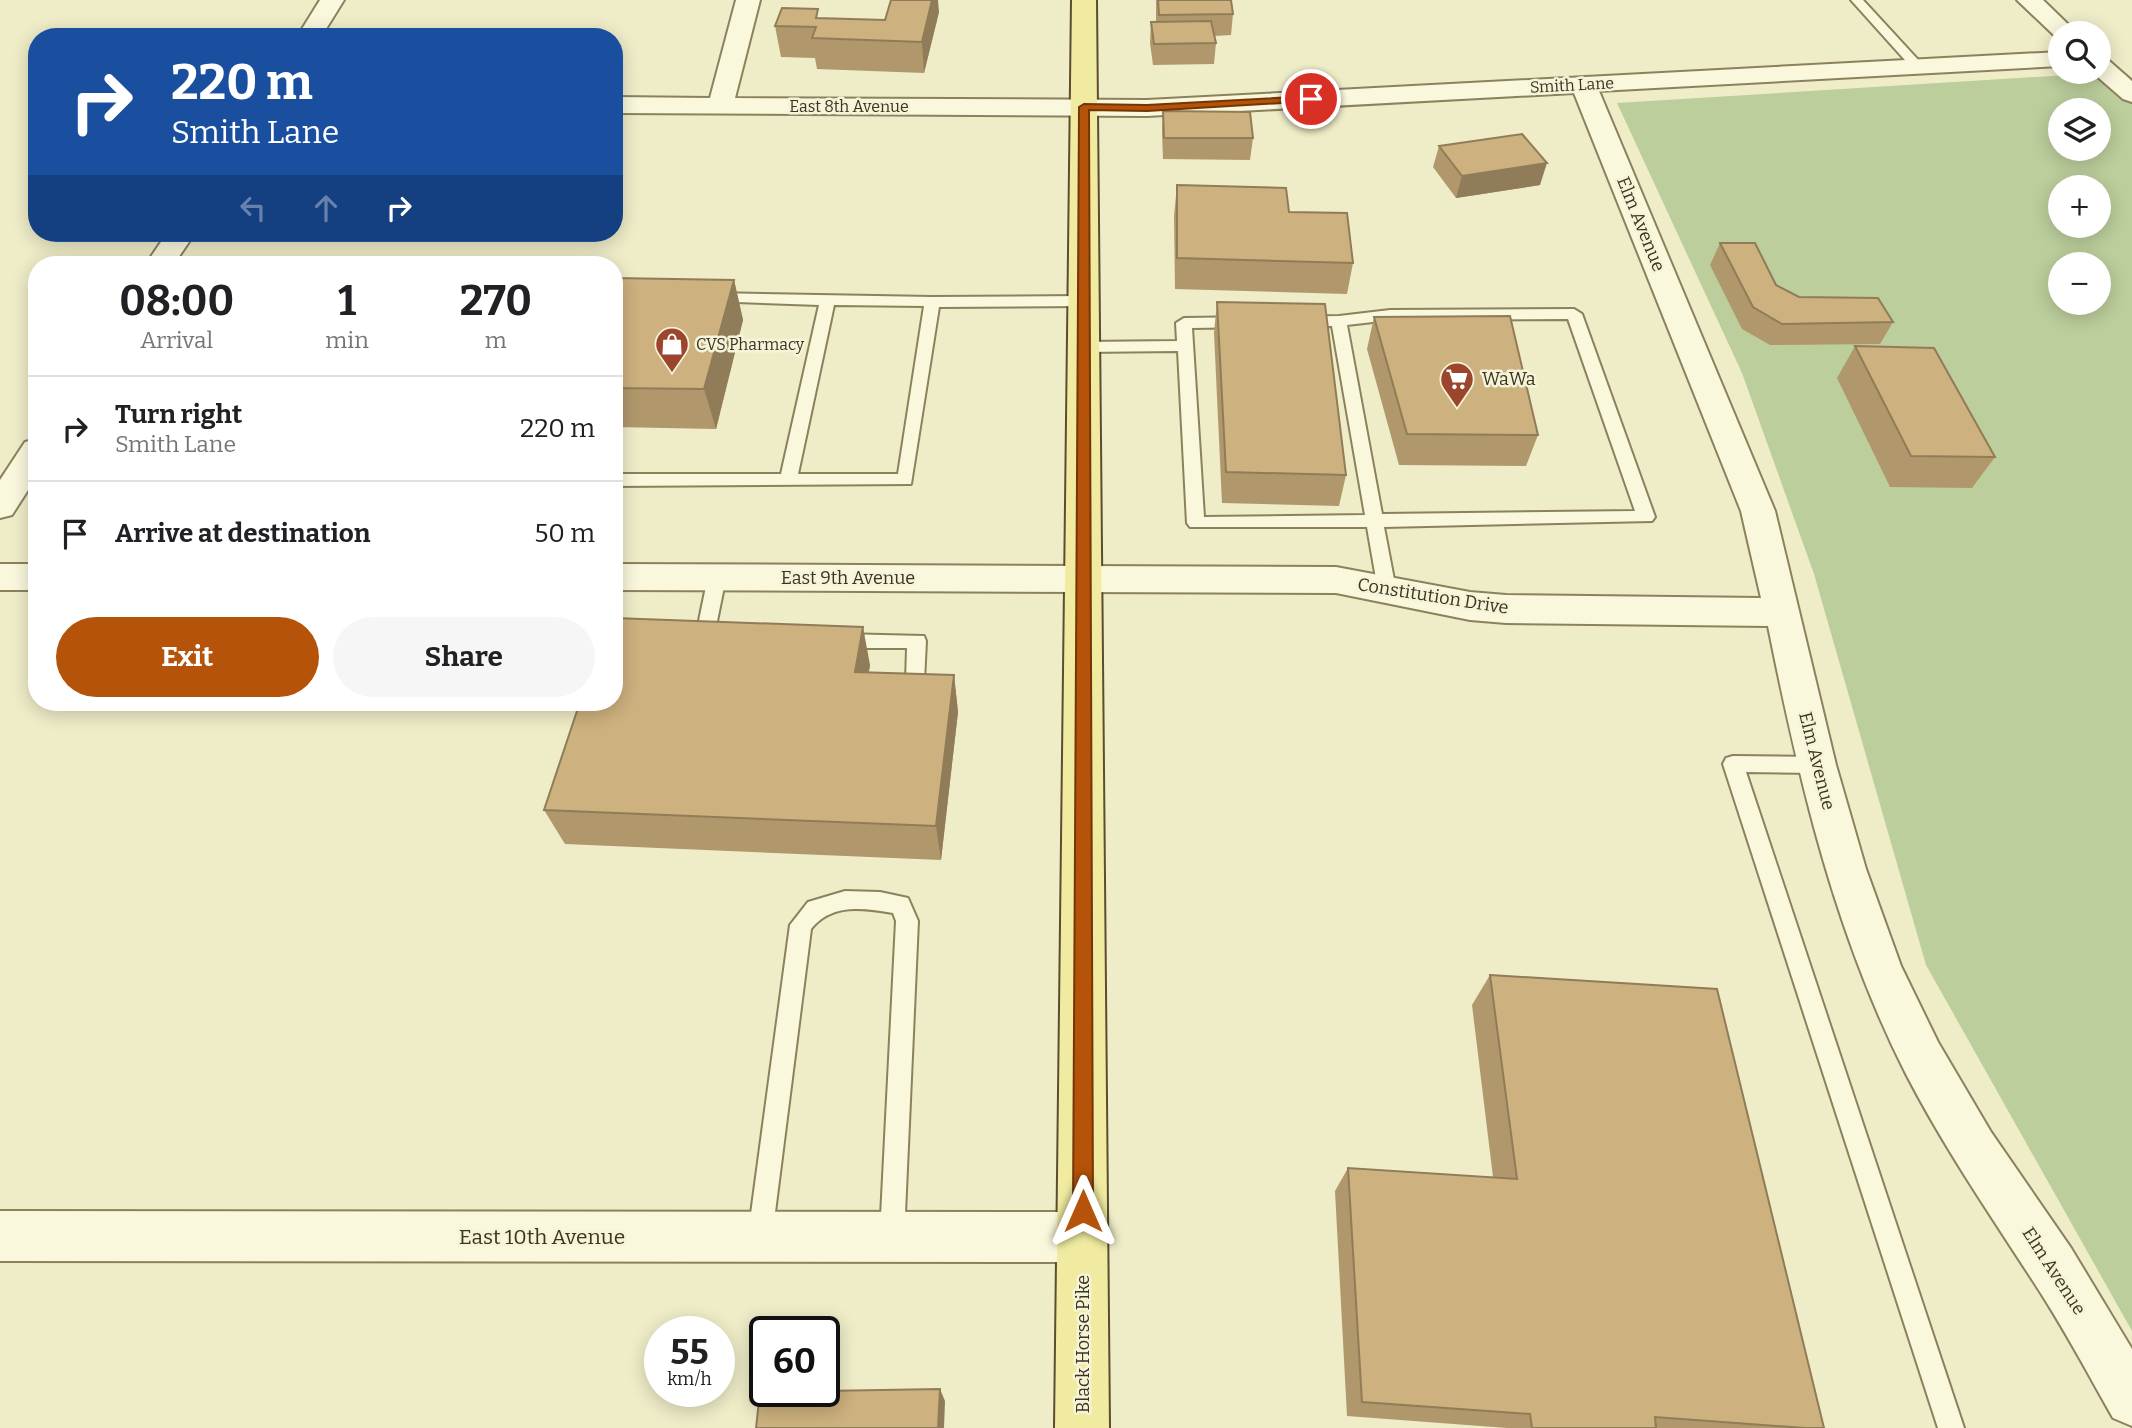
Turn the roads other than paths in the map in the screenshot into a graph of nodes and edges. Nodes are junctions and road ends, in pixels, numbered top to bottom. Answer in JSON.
{"nodes":[{"id":1,"x":332,"y":0,"type":"edge"},
{"id":2,"x":748,"y":0,"type":"edge"},
{"id":3,"x":1084,"y":0,"type":"edge"},
{"id":4,"x":1857,"y":0,"type":"edge"},
{"id":5,"x":2029,"y":0,"type":"edge"},
{"id":6,"x":2052,"y":21,"type":"edge"},
{"id":7,"x":315,"y":28,"type":"edge"},
{"id":8,"x":2048,"y":60,"type":"edge"},
{"id":9,"x":1917,"y":66,"type":"junction"},
{"id":10,"x":2111,"y":66,"type":"edge"},
{"id":11,"x":1584,"y":85,"type":"junction"},
{"id":12,"x":2132,"y":94,"type":"edge"},
{"id":13,"x":623,"y":105,"type":"edge"},
{"id":14,"x":720,"y":107,"type":"junction"},
{"id":15,"x":1084,"y":107,"type":"junction"},
{"id":16,"x":693,"y":296,"type":"edge"},
{"id":17,"x":827,"y":301,"type":"junction"},
{"id":18,"x":1083,"y":301,"type":"junction"},
{"id":19,"x":932,"y":302,"type":"junction"},
{"id":20,"x":1339,"y":321,"type":"junction"},
{"id":21,"x":1186,"y":346,"type":"junction"},
{"id":22,"x":1083,"y":347,"type":"junction"},
{"id":23,"x":28,"y":464,"type":"edge"},
{"id":24,"x":623,"y":480,"type":"edge"},
{"id":25,"x":788,"y":480,"type":"junction"},
{"id":26,"x":0,"y":506,"type":"edge"},
{"id":27,"x":1375,"y":521,"type":"junction"},
{"id":28,"x":28,"y":577,"type":"edge"},
{"id":29,"x":623,"y":577,"type":"edge"},
{"id":30,"x":717,"y":577,"type":"junction"},
{"id":31,"x":0,"y":578,"type":"edge"},
{"id":32,"x":1083,"y":579,"type":"junction"},
{"id":33,"x":1387,"y":590,"type":"junction"},
{"id":34,"x":1783,"y":612,"type":"junction"},
{"id":35,"x":741,"y":640,"type":"edge"},
{"id":36,"x":822,"y":640,"type":"edge"},
{"id":37,"x":915,"y":681,"type":"edge"},
{"id":38,"x":1815,"y":765,"type":"junction"},
{"id":39,"x":0,"y":1236,"type":"edge"},
{"id":40,"x":891,"y":1236,"type":"junction"},
{"id":41,"x":760,"y":1237,"type":"junction"},
{"id":42,"x":1083,"y":1237,"type":"junction"},
{"id":43,"x":2132,"y":1399,"type":"edge"},
{"id":44,"x":1082,"y":1428,"type":"edge"},
{"id":45,"x":1951,"y":1428,"type":"edge"}],
"edges":[{"from":1,"to":7,"type":"street"},
{"from":2,"to":14,"type":"street"},
{"from":3,"to":15,"type":"main road","name":"Black Horse Pike"},
{"from":4,"to":9,"type":"lane"},
{"from":5,"to":6,"type":"street"},
{"from":8,"to":9,"type":"street","name":"Smith Lane"},
{"from":9,"to":11,"type":"street","name":"Smith Lane"},
{"from":10,"to":12,"type":"street"},
{"from":11,"to":15,"type":"street","name":"Smith Lane"},
{"from":11,"to":34,"type":"street","name":"Elm Avenue"},
{"from":13,"to":14,"type":"street","name":"East 8th Avenue"},
{"from":14,"to":15,"type":"street","name":"East 8th Avenue"},
{"from":15,"to":18,"type":"main road","name":"Black Horse Pike"},
{"from":16,"to":17,"type":"lane"},
{"from":17,"to":19,"type":"lane"},
{"from":17,"to":25,"type":"lane"},
{"from":18,"to":19,"type":"lane"},
{"from":18,"to":22,"type":"main road","name":"Black Horse Pike"},
{"from":19,"to":25,"type":"lane"},
{"from":20,"to":21,"type":"lane"},
{"from":20,"to":27,"type":"lane"},
{"from":20,"to":27,"type":"lane"},
{"from":21,"to":22,"type":"lane"},
{"from":21,"to":27,"type":"lane"},
{"from":22,"to":32,"type":"main road","name":"Black Horse Pike"},
{"from":23,"to":26,"type":"street"},
{"from":24,"to":25,"type":"lane"},
{"from":27,"to":33,"type":"lane"},
{"from":28,"to":31,"type":"street"},
{"from":29,"to":30,"type":"street","name":"East 9th Avenue"},
{"from":30,"to":32,"type":"street","name":"East 9th Avenue"},
{"from":30,"to":35,"type":"lane"},
{"from":32,"to":33,"type":"street","name":"Constitution Drive"},
{"from":32,"to":42,"type":"main road","name":"Black Horse Pike"},
{"from":33,"to":34,"type":"street","name":"Constitution Drive"},
{"from":34,"to":38,"type":"street","name":"Elm Avenue"},
{"from":36,"to":37,"type":"lane"},
{"from":38,"to":43,"type":"street","name":"Elm Avenue"},
{"from":38,"to":45,"type":"lane"},
{"from":39,"to":41,"type":"street","name":"East 10th Avenue"},
{"from":40,"to":41,"type":"street","name":"East 10th Avenue"},
{"from":40,"to":41,"type":"lane"},
{"from":40,"to":42,"type":"street","name":"East 10th Avenue"},
{"from":42,"to":44,"type":"main road","name":"Black Horse Pike"}]}
